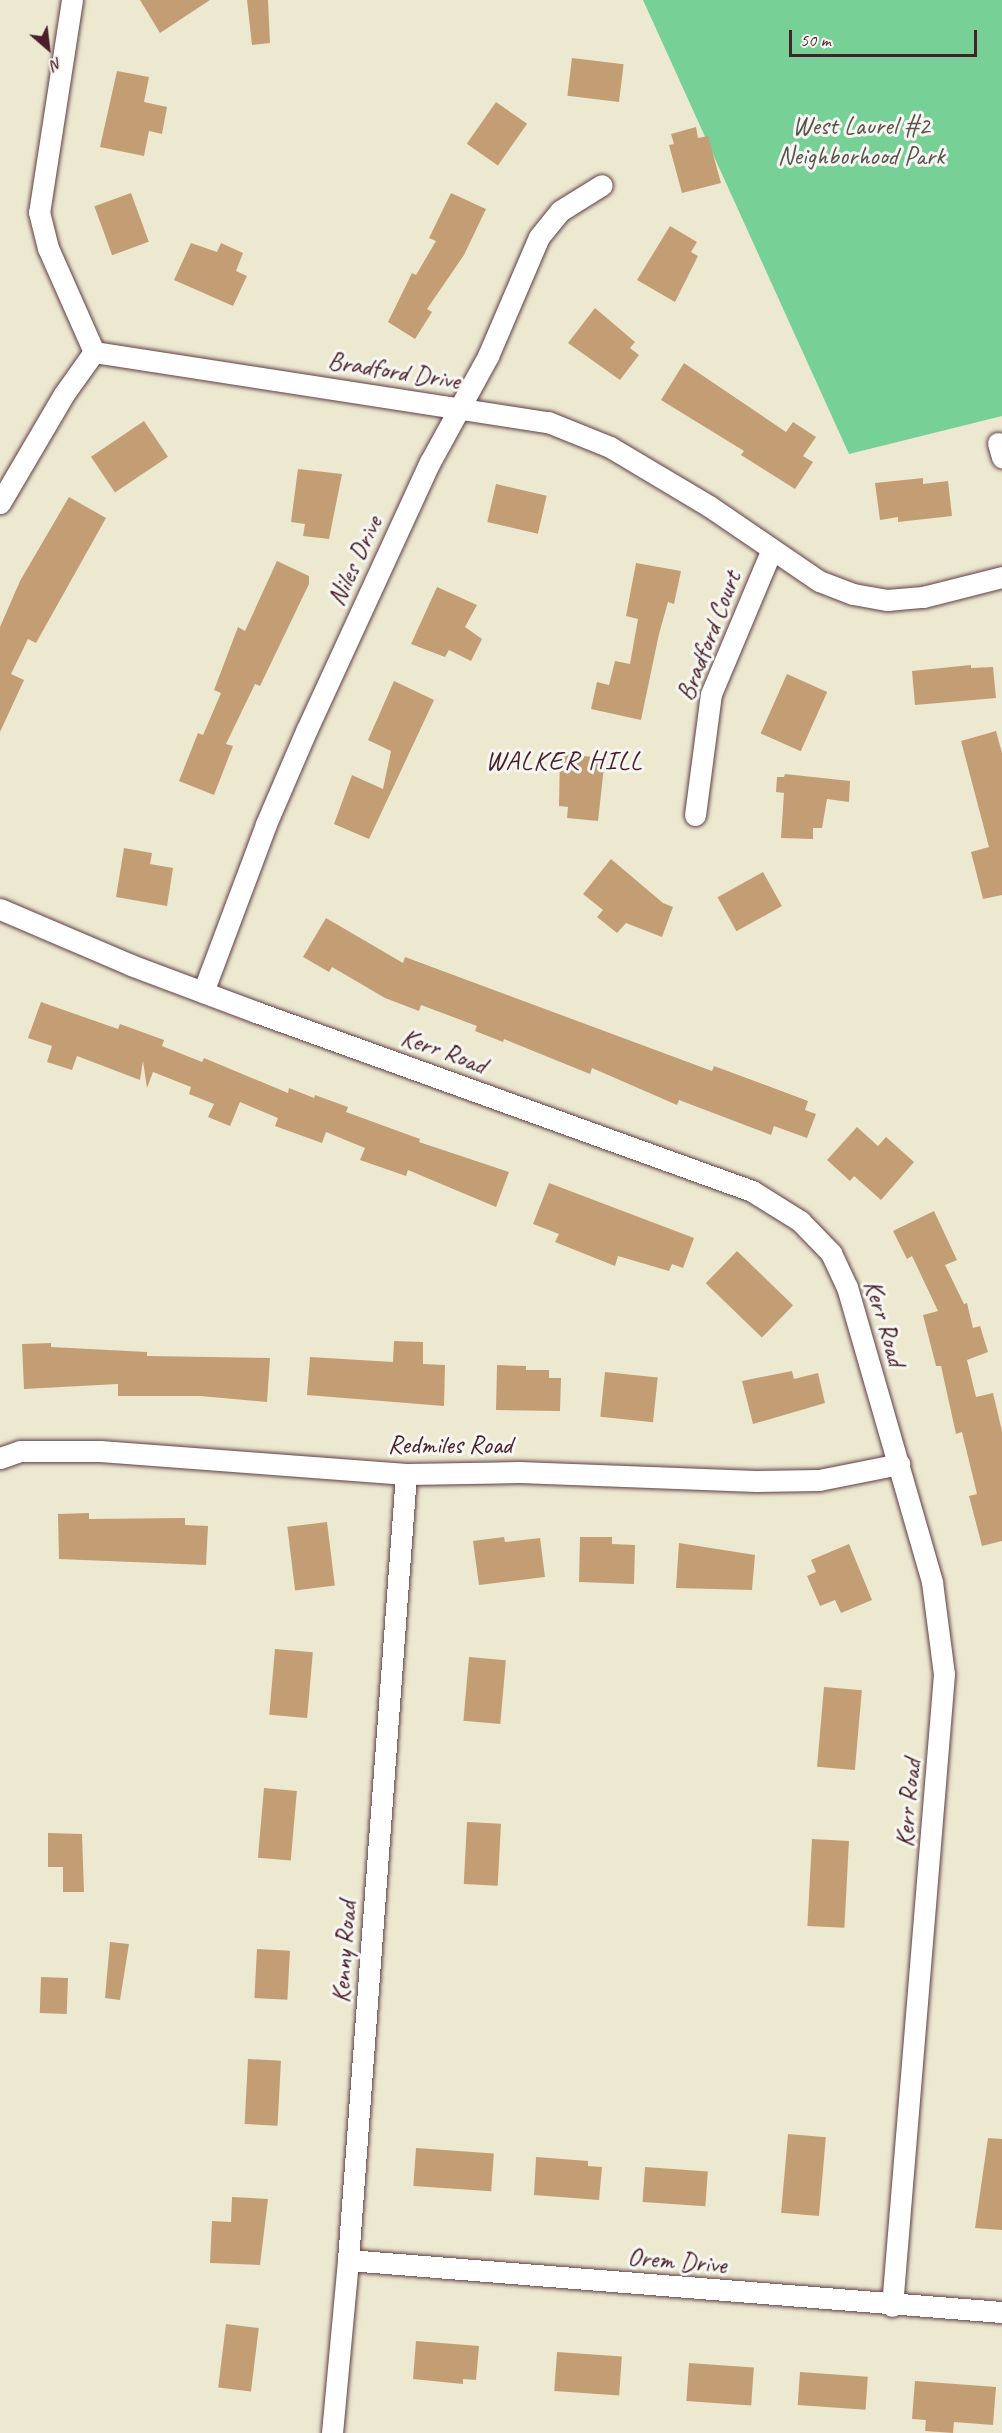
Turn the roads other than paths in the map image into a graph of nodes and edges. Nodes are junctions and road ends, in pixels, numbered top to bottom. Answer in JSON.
{"nodes":[{"id":1,"x":72,"y":0,"type":"edge"},
{"id":2,"x":602,"y":185,"type":"dead end"},
{"id":3,"x":94,"y":352,"type":"junction"},
{"id":4,"x":458,"y":408,"type":"junction"},
{"id":5,"x":0,"y":502,"type":"edge"},
{"id":6,"x":772,"y":549,"type":"junction"},
{"id":7,"x":1002,"y":577,"type":"edge"},
{"id":8,"x":695,"y":815,"type":"dead end"},
{"id":9,"x":0,"y":909,"type":"edge"},
{"id":10,"x":203,"y":992,"type":"junction"},
{"id":11,"x":0,"y":1458,"type":"edge"},
{"id":12,"x":899,"y":1464,"type":"junction"},
{"id":13,"x":406,"y":1474,"type":"junction"},
{"id":14,"x":348,"y":2260,"type":"junction"},
{"id":15,"x":892,"y":2306,"type":"junction"},
{"id":16,"x":1002,"y":2312,"type":"edge"},
{"id":17,"x":332,"y":2433,"type":"edge"}],
"edges":[{"from":1,"to":3,"type":"street"},
{"from":2,"to":4,"type":"street","name":"Niles Drive"},
{"from":3,"to":4,"type":"street","name":"Bradford Drive"},
{"from":3,"to":5,"type":"street"},
{"from":4,"to":6,"type":"street","name":"Bradford Drive"},
{"from":4,"to":10,"type":"street","name":"Niles Drive"},
{"from":6,"to":7,"type":"street","name":"Bradford Drive"},
{"from":6,"to":8,"type":"street","name":"Bradford Court"},
{"from":9,"to":10,"type":"street","name":"Kerr Road"},
{"from":10,"to":12,"type":"street","name":"Kerr Road"},
{"from":11,"to":13,"type":"street","name":"Redmiles Road"},
{"from":12,"to":13,"type":"street","name":"Redmiles Road"},
{"from":12,"to":15,"type":"street","name":"Kerr Road"},
{"from":13,"to":14,"type":"street","name":"Kenny Road"},
{"from":14,"to":15,"type":"street","name":"Orem Drive"},
{"from":14,"to":17,"type":"street","name":"Kenny Road"},
{"from":15,"to":16,"type":"street","name":"Orem Drive"}]}
